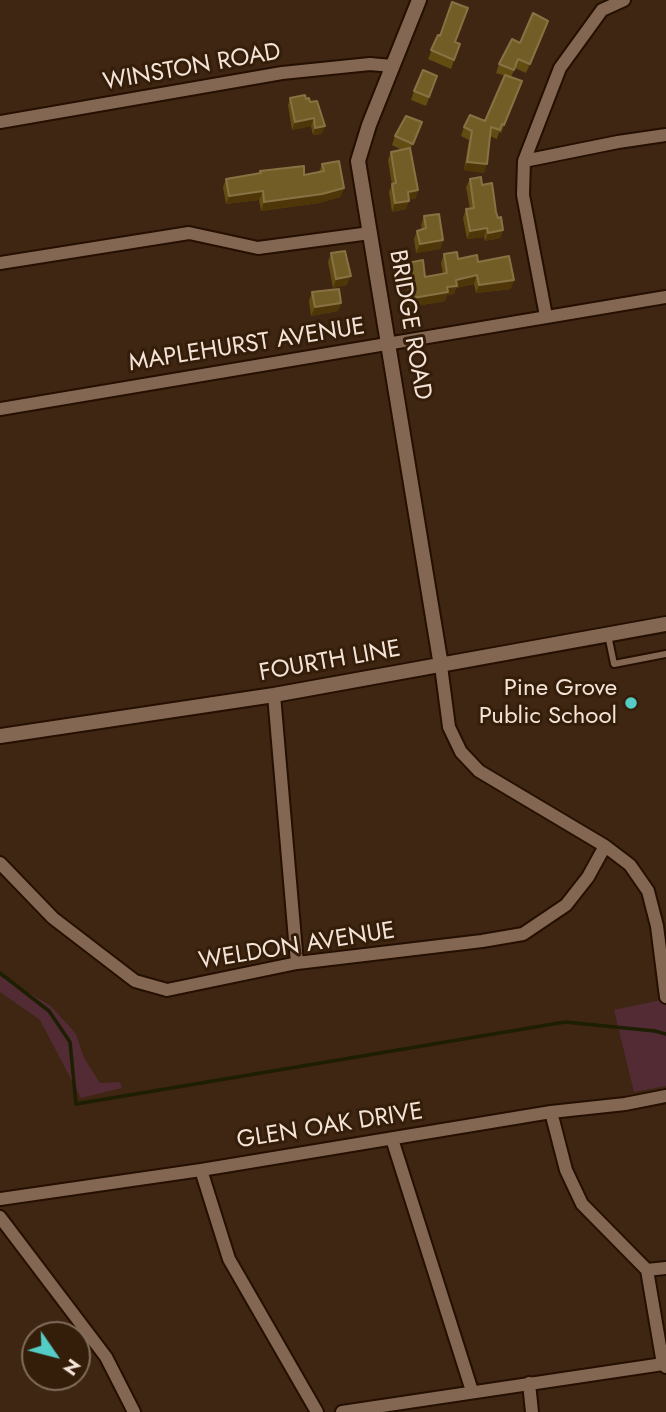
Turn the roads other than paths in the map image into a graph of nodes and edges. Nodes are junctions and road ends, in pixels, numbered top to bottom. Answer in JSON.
{"nodes":[{"id":1,"x":419,"y":0,"type":"edge"},
{"id":2,"x":624,"y":0,"type":"edge"},
{"id":3,"x":392,"y":65,"type":"junction"},
{"id":4,"x":0,"y":122,"type":"edge"},
{"id":5,"x":666,"y":135,"type":"edge"},
{"id":6,"x":524,"y":161,"type":"junction"},
{"id":7,"x":370,"y":233,"type":"junction"},
{"id":8,"x":0,"y":263,"type":"edge"},
{"id":9,"x":666,"y":297,"type":"edge"},
{"id":10,"x":546,"y":316,"type":"junction"},
{"id":11,"x":389,"y":344,"type":"junction"},
{"id":12,"x":0,"y":409,"type":"edge"},
{"id":13,"x":666,"y":624,"type":"edge"},
{"id":14,"x":608,"y":635,"type":"junction"},
{"id":15,"x":666,"y":654,"type":"edge"},
{"id":16,"x":442,"y":666,"type":"junction"},
{"id":17,"x":274,"y":695,"type":"junction"},
{"id":18,"x":0,"y":736,"type":"edge"},
{"id":19,"x":606,"y":846,"type":"junction"},
{"id":20,"x":0,"y":863,"type":"edge"},
{"id":21,"x":297,"y":963,"type":"junction"},
{"id":22,"x":666,"y":997,"type":"edge"},
{"id":23,"x":666,"y":1096,"type":"edge"},
{"id":24,"x":551,"y":1112,"type":"junction"},
{"id":25,"x":392,"y":1139,"type":"junction"},
{"id":26,"x":201,"y":1170,"type":"junction"},
{"id":27,"x":0,"y":1199,"type":"edge"},
{"id":28,"x":0,"y":1217,"type":"edge"},
{"id":29,"x":666,"y":1268,"type":"edge"},
{"id":30,"x":647,"y":1270,"type":"junction"},
{"id":31,"x":664,"y":1365,"type":"edge"},
{"id":32,"x":529,"y":1383,"type":"junction"},
{"id":33,"x":471,"y":1391,"type":"junction"},
{"id":34,"x":134,"y":1412,"type":"edge"},
{"id":35,"x":317,"y":1412,"type":"edge"},
{"id":36,"x":342,"y":1412,"type":"edge"},
{"id":37,"x":532,"y":1412,"type":"edge"}],
"edges":[{"from":1,"to":3,"type":"street","name":"BRIDGE ROAD"},
{"from":2,"to":6,"type":"street"},
{"from":3,"to":4,"type":"street","name":"WINSTON ROAD"},
{"from":3,"to":7,"type":"street","name":"BRIDGE ROAD"},
{"from":5,"to":6,"type":"street"},
{"from":6,"to":10,"type":"street"},
{"from":7,"to":8,"type":"street"},
{"from":7,"to":11,"type":"street","name":"BRIDGE ROAD"},
{"from":9,"to":10,"type":"street","name":"MAPLEHURST AVENUE"},
{"from":10,"to":11,"type":"street","name":"MAPLEHURST AVENUE"},
{"from":11,"to":12,"type":"street","name":"MAPLEHURST AVENUE"},
{"from":11,"to":16,"type":"street","name":"BRIDGE ROAD"},
{"from":13,"to":14,"type":"street","name":"FOURTH LINE"},
{"from":14,"to":15,"type":"lane"},
{"from":14,"to":16,"type":"street","name":"FOURTH LINE"},
{"from":16,"to":17,"type":"street","name":"FOURTH LINE"},
{"from":16,"to":19,"type":"street"},
{"from":17,"to":18,"type":"street","name":"FOURTH LINE"},
{"from":17,"to":21,"type":"street"},
{"from":19,"to":21,"type":"street","name":"WELDON AVENUE"},
{"from":19,"to":22,"type":"street"},
{"from":20,"to":21,"type":"street","name":"WELDON AVENUE"},
{"from":23,"to":24,"type":"street","name":"GLEN OAK DRIVE"},
{"from":24,"to":25,"type":"street","name":"GLEN OAK DRIVE"},
{"from":24,"to":30,"type":"street"},
{"from":25,"to":26,"type":"street","name":"GLEN OAK DRIVE"},
{"from":25,"to":33,"type":"street"},
{"from":26,"to":27,"type":"street","name":"GLEN OAK DRIVE"},
{"from":26,"to":35,"type":"street"},
{"from":28,"to":34,"type":"street"},
{"from":29,"to":30,"type":"street"},
{"from":30,"to":31,"type":"street"},
{"from":31,"to":32,"type":"street"},
{"from":32,"to":33,"type":"street"},
{"from":32,"to":37,"type":"street"},
{"from":33,"to":36,"type":"street"}]}
